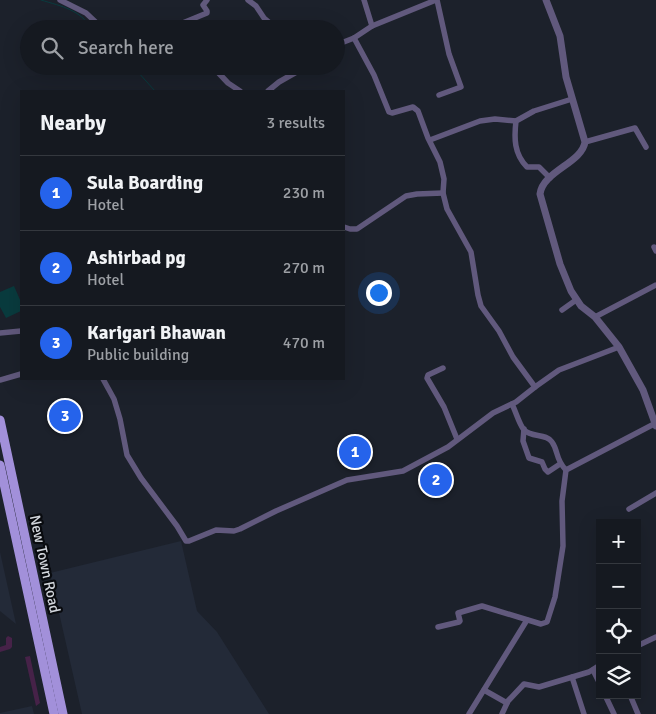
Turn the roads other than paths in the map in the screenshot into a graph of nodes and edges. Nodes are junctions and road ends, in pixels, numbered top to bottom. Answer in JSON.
{"nodes":[{"id":1,"x":60,"y":0,"type":"edge"},
{"id":2,"x":207,"y":0,"type":"edge"},
{"id":3,"x":248,"y":0,"type":"edge"},
{"id":4,"x":364,"y":0,"type":"edge"},
{"id":5,"x":436,"y":0,"type":"edge"},
{"id":6,"x":546,"y":0,"type":"edge"},
{"id":7,"x":93,"y":20,"type":"edge"},
{"id":8,"x":192,"y":20,"type":"edge"},
{"id":9,"x":266,"y":20,"type":"edge"},
{"id":10,"x":372,"y":26,"type":"junction"},
{"id":11,"x":354,"y":38,"type":"junction"},
{"id":12,"x":345,"y":42,"type":"edge"},
{"id":13,"x":220,"y":75,"type":"edge"},
{"id":14,"x":291,"y":75,"type":"edge"},
{"id":15,"x":238,"y":90,"type":"edge"},
{"id":16,"x":269,"y":90,"type":"edge"},
{"id":17,"x":439,"y":95,"type":"dead end"},
{"id":18,"x":572,"y":99,"type":"junction"},
{"id":19,"x":516,"y":121,"type":"junction"},
{"id":20,"x":430,"y":140,"type":"junction"},
{"id":21,"x":585,"y":142,"type":"junction"},
{"id":22,"x":646,"y":147,"type":"dead end"},
{"id":23,"x":550,"y":178,"type":"junction"},
{"id":24,"x":443,"y":193,"type":"junction"},
{"id":25,"x":345,"y":227,"type":"edge"},
{"id":26,"x":656,"y":285,"type":"edge"},
{"id":27,"x":576,"y":300,"type":"junction"},
{"id":28,"x":562,"y":310,"type":"dead end"},
{"id":29,"x":596,"y":317,"type":"junction"},
{"id":30,"x":20,"y":330,"type":"edge"},
{"id":31,"x":0,"y":334,"type":"edge"},
{"id":32,"x":618,"y":347,"type":"junction"},
{"id":33,"x":443,"y":368,"type":"dead end"},
{"id":34,"x":20,"y":374,"type":"edge"},
{"id":35,"x":0,"y":380,"type":"edge"},
{"id":36,"x":104,"y":380,"type":"edge"},
{"id":37,"x":535,"y":387,"type":"junction"},
{"id":38,"x":512,"y":404,"type":"junction"},
{"id":39,"x":0,"y":420,"type":"edge"},
{"id":40,"x":655,"y":425,"type":"edge"},
{"id":41,"x":524,"y":429,"type":"junction"},
{"id":42,"x":457,"y":438,"type":"junction"},
{"id":43,"x":560,"y":464,"type":"junction"},
{"id":44,"x":0,"y":465,"type":"edge"},
{"id":45,"x":566,"y":470,"type":"junction"},
{"id":46,"x":16,"y":491,"type":"junction"},
{"id":47,"x":3,"y":493,"type":"edge"},
{"id":48,"x":656,"y":493,"type":"edge"},
{"id":49,"x":629,"y":509,"type":"dead end"},
{"id":50,"x":527,"y":620,"type":"junction"},
{"id":51,"x":438,"y":627,"type":"dead end"},
{"id":52,"x":656,"y":636,"type":"edge"},
{"id":53,"x":641,"y":644,"type":"edge"},
{"id":54,"x":596,"y":668,"type":"edge"},
{"id":55,"x":593,"y":670,"type":"junction"},
{"id":56,"x":596,"y":676,"type":"edge"},
{"id":57,"x":572,"y":677,"type":"junction"},
{"id":58,"x":484,"y":690,"type":"junction"},
{"id":59,"x":607,"y":699,"type":"edge"},
{"id":60,"x":632,"y":699,"type":"edge"},
{"id":61,"x":507,"y":703,"type":"junction"},
{"id":62,"x":54,"y":714,"type":"edge"},
{"id":63,"x":63,"y":714,"type":"edge"},
{"id":64,"x":468,"y":714,"type":"edge"},
{"id":65,"x":502,"y":714,"type":"edge"},
{"id":66,"x":584,"y":714,"type":"edge"},
{"id":67,"x":614,"y":714,"type":"edge"},
{"id":68,"x":638,"y":714,"type":"edge"}],
"edges":[{"from":1,"to":7,"type":"street"},
{"from":2,"to":8,"type":"street"},
{"from":3,"to":9,"type":"street"},
{"from":4,"to":10,"type":"street"},
{"from":5,"to":10,"type":"street"},
{"from":5,"to":17,"type":"street"},
{"from":6,"to":18,"type":"street"},
{"from":10,"to":11,"type":"street"},
{"from":11,"to":12,"type":"street"},
{"from":11,"to":20,"type":"street"},
{"from":13,"to":15,"type":"street"},
{"from":14,"to":16,"type":"street"},
{"from":18,"to":19,"type":"street"},
{"from":18,"to":21,"type":"street"},
{"from":19,"to":20,"type":"street"},
{"from":19,"to":23,"type":"street"},
{"from":20,"to":24,"type":"street"},
{"from":21,"to":22,"type":"street"},
{"from":21,"to":23,"type":"street"},
{"from":23,"to":27,"type":"street"},
{"from":24,"to":25,"type":"street"},
{"from":24,"to":37,"type":"street"},
{"from":26,"to":29,"type":"street"},
{"from":27,"to":28,"type":"street"},
{"from":27,"to":29,"type":"street"},
{"from":29,"to":32,"type":"street"},
{"from":30,"to":31,"type":"street"},
{"from":32,"to":37,"type":"street"},
{"from":32,"to":40,"type":"street"},
{"from":33,"to":42,"type":"street"},
{"from":34,"to":35,"type":"street"},
{"from":36,"to":42,"type":"street"},
{"from":37,"to":38,"type":"street"},
{"from":38,"to":41,"type":"street"},
{"from":38,"to":42,"type":"street"},
{"from":39,"to":46,"type":"main road","name":"New Town Road"},
{"from":40,"to":45,"type":"street"},
{"from":41,"to":43,"type":"street"},
{"from":41,"to":43,"type":"street"},
{"from":43,"to":45,"type":"street"},
{"from":44,"to":47,"type":"main road","name":"New Town Road"},
{"from":45,"to":50,"type":"street"},
{"from":46,"to":47,"type":"street"},
{"from":46,"to":63,"type":"main road","name":"New Town Road"},
{"from":47,"to":62,"type":"main road","name":"New Town Road"},
{"from":48,"to":49,"type":"street"},
{"from":50,"to":51,"type":"street"},
{"from":50,"to":58,"type":"street"},
{"from":52,"to":53,"type":"street"},
{"from":54,"to":55,"type":"street"},
{"from":55,"to":56,"type":"street"},
{"from":55,"to":57,"type":"street"},
{"from":57,"to":61,"type":"street"},
{"from":57,"to":66,"type":"street"},
{"from":58,"to":61,"type":"street"},
{"from":58,"to":64,"type":"street"},
{"from":59,"to":67,"type":"street"},
{"from":60,"to":68,"type":"street"},
{"from":61,"to":65,"type":"street"}]}
